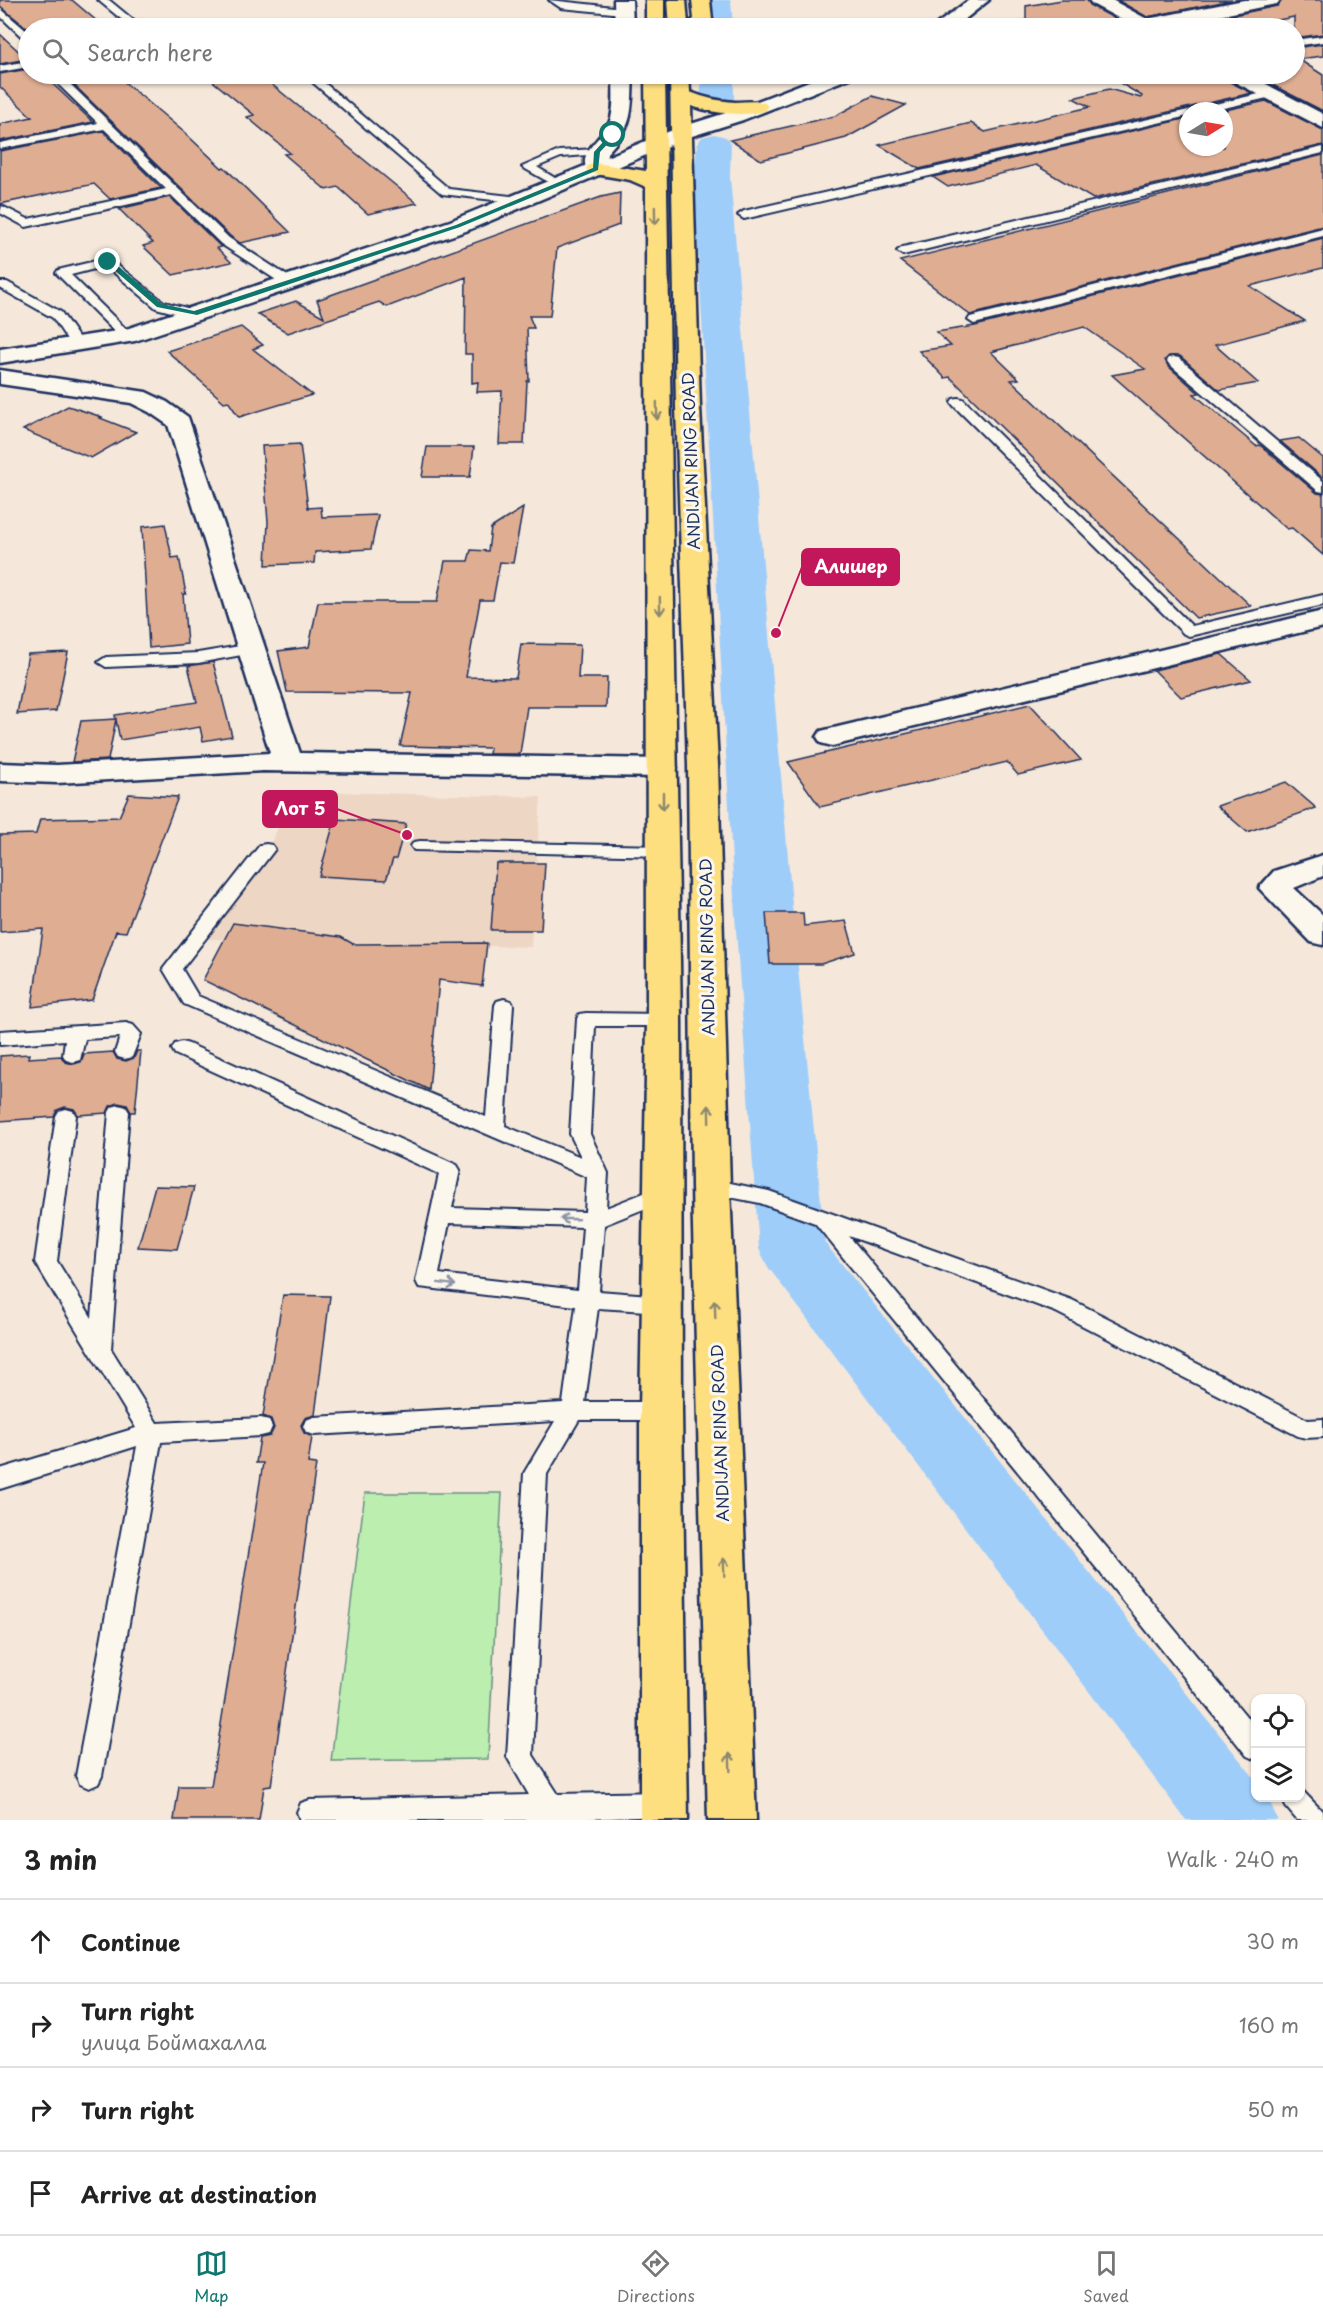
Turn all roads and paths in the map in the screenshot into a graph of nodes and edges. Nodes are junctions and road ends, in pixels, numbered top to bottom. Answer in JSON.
{"nodes":[{"id":1,"x":103,"y":0,"type":"edge"},
{"id":2,"x":554,"y":0,"type":"edge"},
{"id":3,"x":655,"y":0,"type":"edge"},
{"id":4,"x":677,"y":0,"type":"edge"},
{"id":5,"x":701,"y":0,"type":"edge"},
{"id":6,"x":980,"y":0,"type":"edge"},
{"id":7,"x":1098,"y":0,"type":"edge"},
{"id":8,"x":1271,"y":0,"type":"edge"},
{"id":9,"x":0,"y":11,"type":"edge"},
{"id":10,"x":623,"y":13,"type":"edge"},
{"id":11,"x":126,"y":18,"type":"edge"},
{"id":12,"x":655,"y":18,"type":"edge"},
{"id":13,"x":678,"y":18,"type":"edge"},
{"id":14,"x":704,"y":18,"type":"edge"},
{"id":15,"x":956,"y":18,"type":"edge"},
{"id":16,"x":1131,"y":18,"type":"edge"},
{"id":17,"x":1189,"y":18,"type":"edge"},
{"id":18,"x":18,"y":28,"type":"edge"},
{"id":19,"x":1323,"y":39,"type":"edge"},
{"id":20,"x":1305,"y":41,"type":"edge"},
{"id":21,"x":18,"y":66,"type":"edge"},
{"id":22,"x":0,"y":69,"type":"edge"},
{"id":23,"x":64,"y":84,"type":"edge"},
{"id":24,"x":320,"y":84,"type":"edge"},
{"id":25,"x":623,"y":84,"type":"edge"},
{"id":26,"x":657,"y":84,"type":"edge"},
{"id":27,"x":681,"y":84,"type":"edge"},
{"id":28,"x":817,"y":84,"type":"edge"},
{"id":29,"x":1253,"y":84,"type":"edge"},
{"id":30,"x":1272,"y":94,"type":"junction"},
{"id":31,"x":1233,"y":103,"type":"edge"},
{"id":32,"x":758,"y":107,"type":"junction"},
{"id":33,"x":1179,"y":115,"type":"edge"},
{"id":34,"x":1322,"y":120,"type":"edge"},
{"id":35,"x":106,"y":125,"type":"junction"},
{"id":36,"x":668,"y":139,"type":"junction"},
{"id":37,"x":0,"y":146,"type":"edge"},
{"id":38,"x":1323,"y":150,"type":"edge"},
{"id":39,"x":597,"y":160,"type":"junction"},
{"id":40,"x":654,"y":183,"type":"junction"},
{"id":41,"x":559,"y":185,"type":"junction"},
{"id":42,"x":174,"y":192,"type":"junction"},
{"id":43,"x":520,"y":200,"type":"junction"},
{"id":44,"x":2,"y":209,"type":"dead end"},
{"id":45,"x":744,"y":215,"type":"dead end"},
{"id":46,"x":1323,"y":232,"type":"edge"},
{"id":47,"x":903,"y":250,"type":"dead end"},
{"id":48,"x":288,"y":282,"type":"junction"},
{"id":49,"x":3,"y":285,"type":"dead end"},
{"id":50,"x":194,"y":314,"type":"junction"},
{"id":51,"x":974,"y":320,"type":"dead end"},
{"id":52,"x":127,"y":336,"type":"junction"},
{"id":53,"x":77,"y":344,"type":"junction"},
{"id":54,"x":0,"y":356,"type":"edge"},
{"id":55,"x":1174,"y":362,"type":"dead end"},
{"id":56,"x":0,"y":377,"type":"edge"},
{"id":57,"x":958,"y":402,"type":"dead end"},
{"id":58,"x":1323,"y":488,"type":"edge"},
{"id":59,"x":1323,"y":600,"type":"edge"},
{"id":60,"x":1323,"y":619,"type":"edge"},
{"id":61,"x":252,"y":649,"type":"junction"},
{"id":62,"x":106,"y":662,"type":"dead end"},
{"id":63,"x":832,"y":737,"type":"dead end"},
{"id":64,"x":288,"y":763,"type":"junction"},
{"id":65,"x":662,"y":768,"type":"junction"},
{"id":66,"x":0,"y":772,"type":"edge"},
{"id":67,"x":420,"y":846,"type":"dead end"},
{"id":68,"x":266,"y":849,"type":"dead end"},
{"id":69,"x":663,"y":850,"type":"junction"},
{"id":70,"x":1323,"y":865,"type":"edge"},
{"id":71,"x":1323,"y":934,"type":"edge"},
{"id":72,"x":504,"y":1005,"type":"dead end"},
{"id":73,"x":664,"y":1020,"type":"junction"},
{"id":74,"x":76,"y":1033,"type":"junction"},
{"id":75,"x":0,"y":1038,"type":"edge"},
{"id":76,"x":182,"y":1049,"type":"dead end"},
{"id":77,"x":125,"y":1052,"type":"dead end"},
{"id":78,"x":73,"y":1055,"type":"dead end"},
{"id":79,"x":119,"y":1113,"type":"dead end"},
{"id":80,"x":66,"y":1116,"type":"dead end"},
{"id":81,"x":495,"y":1129,"type":"junction"},
{"id":82,"x":598,"y":1173,"type":"junction"},
{"id":83,"x":711,"y":1187,"type":"junction"},
{"id":84,"x":664,"y":1194,"type":"junction"},
{"id":85,"x":440,"y":1215,"type":"junction"},
{"id":86,"x":814,"y":1215,"type":"junction"},
{"id":87,"x":596,"y":1220,"type":"junction"},
{"id":88,"x":588,"y":1299,"type":"junction"},
{"id":89,"x":663,"y":1304,"type":"junction"},
{"id":90,"x":100,"y":1350,"type":"junction"},
{"id":91,"x":573,"y":1411,"type":"junction"},
{"id":92,"x":661,"y":1411,"type":"junction"},
{"id":93,"x":314,"y":1425,"type":"dead end"},
{"id":94,"x":261,"y":1428,"type":"dead end"},
{"id":95,"x":1323,"y":1428,"type":"edge"},
{"id":96,"x":152,"y":1433,"type":"junction"},
{"id":97,"x":0,"y":1479,"type":"edge"},
{"id":98,"x":1255,"y":1748,"type":"edge"},
{"id":99,"x":89,"y":1776,"type":"dead end"},
{"id":100,"x":1299,"y":1802,"type":"edge"},
{"id":101,"x":310,"y":1812,"type":"dead end"},
{"id":102,"x":664,"y":1812,"type":"edge"},
{"id":103,"x":549,"y":1813,"type":"edge"},
{"id":104,"x":732,"y":1820,"type":"edge"},
{"id":105,"x":1313,"y":1820,"type":"edge"}],
"edges":[{"from":1,"to":11,"type":"lane"},
{"from":2,"to":10,"type":"lane"},
{"from":3,"to":12,"type":"highway"},
{"from":4,"to":13,"type":"highway"},
{"from":5,"to":14,"type":"highway"},
{"from":6,"to":15,"type":"street"},
{"from":7,"to":16,"type":"street"},
{"from":8,"to":17,"type":"street"},
{"from":9,"to":18,"type":"lane"},
{"from":19,"to":20,"type":"lane"},
{"from":21,"to":22,"type":"lane"},
{"from":23,"to":35,"type":"lane"},
{"from":24,"to":43,"type":"lane"},
{"from":25,"to":39,"type":"street"},
{"from":26,"to":36,"type":"highway","name":"ANDIJAN RING ROAD"},
{"from":27,"to":32,"type":"highway"},
{"from":27,"to":36,"type":"highway","name":"ANDIJAN RING ROAD"},
{"from":28,"to":32,"type":"street"},
{"from":29,"to":30,"type":"street"},
{"from":30,"to":31,"type":"lane"},
{"from":30,"to":34,"type":"street"},
{"from":32,"to":36,"type":"street"},
{"from":33,"to":45,"type":"lane"},
{"from":35,"to":37,"type":"lane"},
{"from":35,"to":42,"type":"lane"},
{"from":36,"to":39,"type":"street"},
{"from":36,"to":40,"type":"highway","name":"ANDIJAN RING ROAD"},
{"from":83,"to":36,"type":"highway","name":"ANDIJAN RING ROAD","one_way":true},
{"from":38,"to":47,"type":"lane"},
{"from":39,"to":40,"type":"highway"},
{"from":39,"to":41,"type":"street"},
{"from":39,"to":41,"type":"lane"},
{"from":40,"to":65,"type":"highway","name":"ANDIJAN RING ROAD","one_way":true},
{"from":41,"to":43,"type":"street"},
{"from":42,"to":44,"type":"lane"},
{"from":42,"to":48,"type":"lane"},
{"from":43,"to":48,"type":"street"},
{"from":46,"to":51,"type":"lane"},
{"from":48,"to":50,"type":"street"},
{"from":49,"to":53,"type":"lane"},
{"from":50,"to":52,"type":"street"},
{"from":50,"to":52,"type":"lane"},
{"from":52,"to":53,"type":"street"},
{"from":53,"to":54,"type":"street"},
{"from":55,"to":58,"type":"lane"},
{"from":56,"to":61,"type":"street"},
{"from":57,"to":59,"type":"lane"},
{"from":60,"to":63,"type":"street"},
{"from":61,"to":62,"type":"lane"},
{"from":61,"to":64,"type":"street"},
{"from":64,"to":65,"type":"street"},
{"from":64,"to":66,"type":"street"},
{"from":65,"to":69,"type":"highway","name":"ANDIJAN RING ROAD","one_way":true},
{"from":67,"to":69,"type":"lane"},
{"from":68,"to":81,"type":"lane"},
{"from":69,"to":73,"type":"highway","name":"ANDIJAN RING ROAD"},
{"from":70,"to":71,"type":"street"},
{"from":72,"to":81,"type":"lane"},
{"from":73,"to":82,"type":"lane"},
{"from":73,"to":84,"type":"highway","name":"ANDIJAN RING ROAD"},
{"from":74,"to":75,"type":"lane"},
{"from":74,"to":77,"type":"lane"},
{"from":74,"to":78,"type":"lane"},
{"from":76,"to":85,"type":"lane"},
{"from":79,"to":90,"type":"lane"},
{"from":80,"to":90,"type":"lane"},
{"from":81,"to":82,"type":"lane"},
{"from":82,"to":87,"type":"lane"},
{"from":83,"to":86,"type":"lane"},
{"from":104,"to":83,"type":"highway","name":"ANDIJAN RING ROAD","one_way":true},
{"from":84,"to":87,"type":"lane"},
{"from":84,"to":89,"type":"highway","name":"ANDIJAN RING ROAD"},
{"from":87,"to":85,"type":"lane","one_way":true},
{"from":85,"to":88,"type":"lane","one_way":true},
{"from":86,"to":95,"type":"lane"},
{"from":86,"to":98,"type":"lane"},
{"from":87,"to":88,"type":"lane"},
{"from":88,"to":89,"type":"lane"},
{"from":88,"to":91,"type":"lane"},
{"from":89,"to":92,"type":"highway","name":"ANDIJAN RING ROAD"},
{"from":90,"to":96,"type":"lane"},
{"from":91,"to":92,"type":"lane"},
{"from":91,"to":93,"type":"lane"},
{"from":91,"to":103,"type":"lane"},
{"from":92,"to":102,"type":"highway","name":"ANDIJAN RING ROAD"},
{"from":94,"to":96,"type":"lane"},
{"from":96,"to":97,"type":"lane"},
{"from":96,"to":99,"type":"lane"},
{"from":100,"to":105,"type":"lane"},
{"from":101,"to":103,"type":"lane"},
{"from":102,"to":103,"type":"lane"}]}
